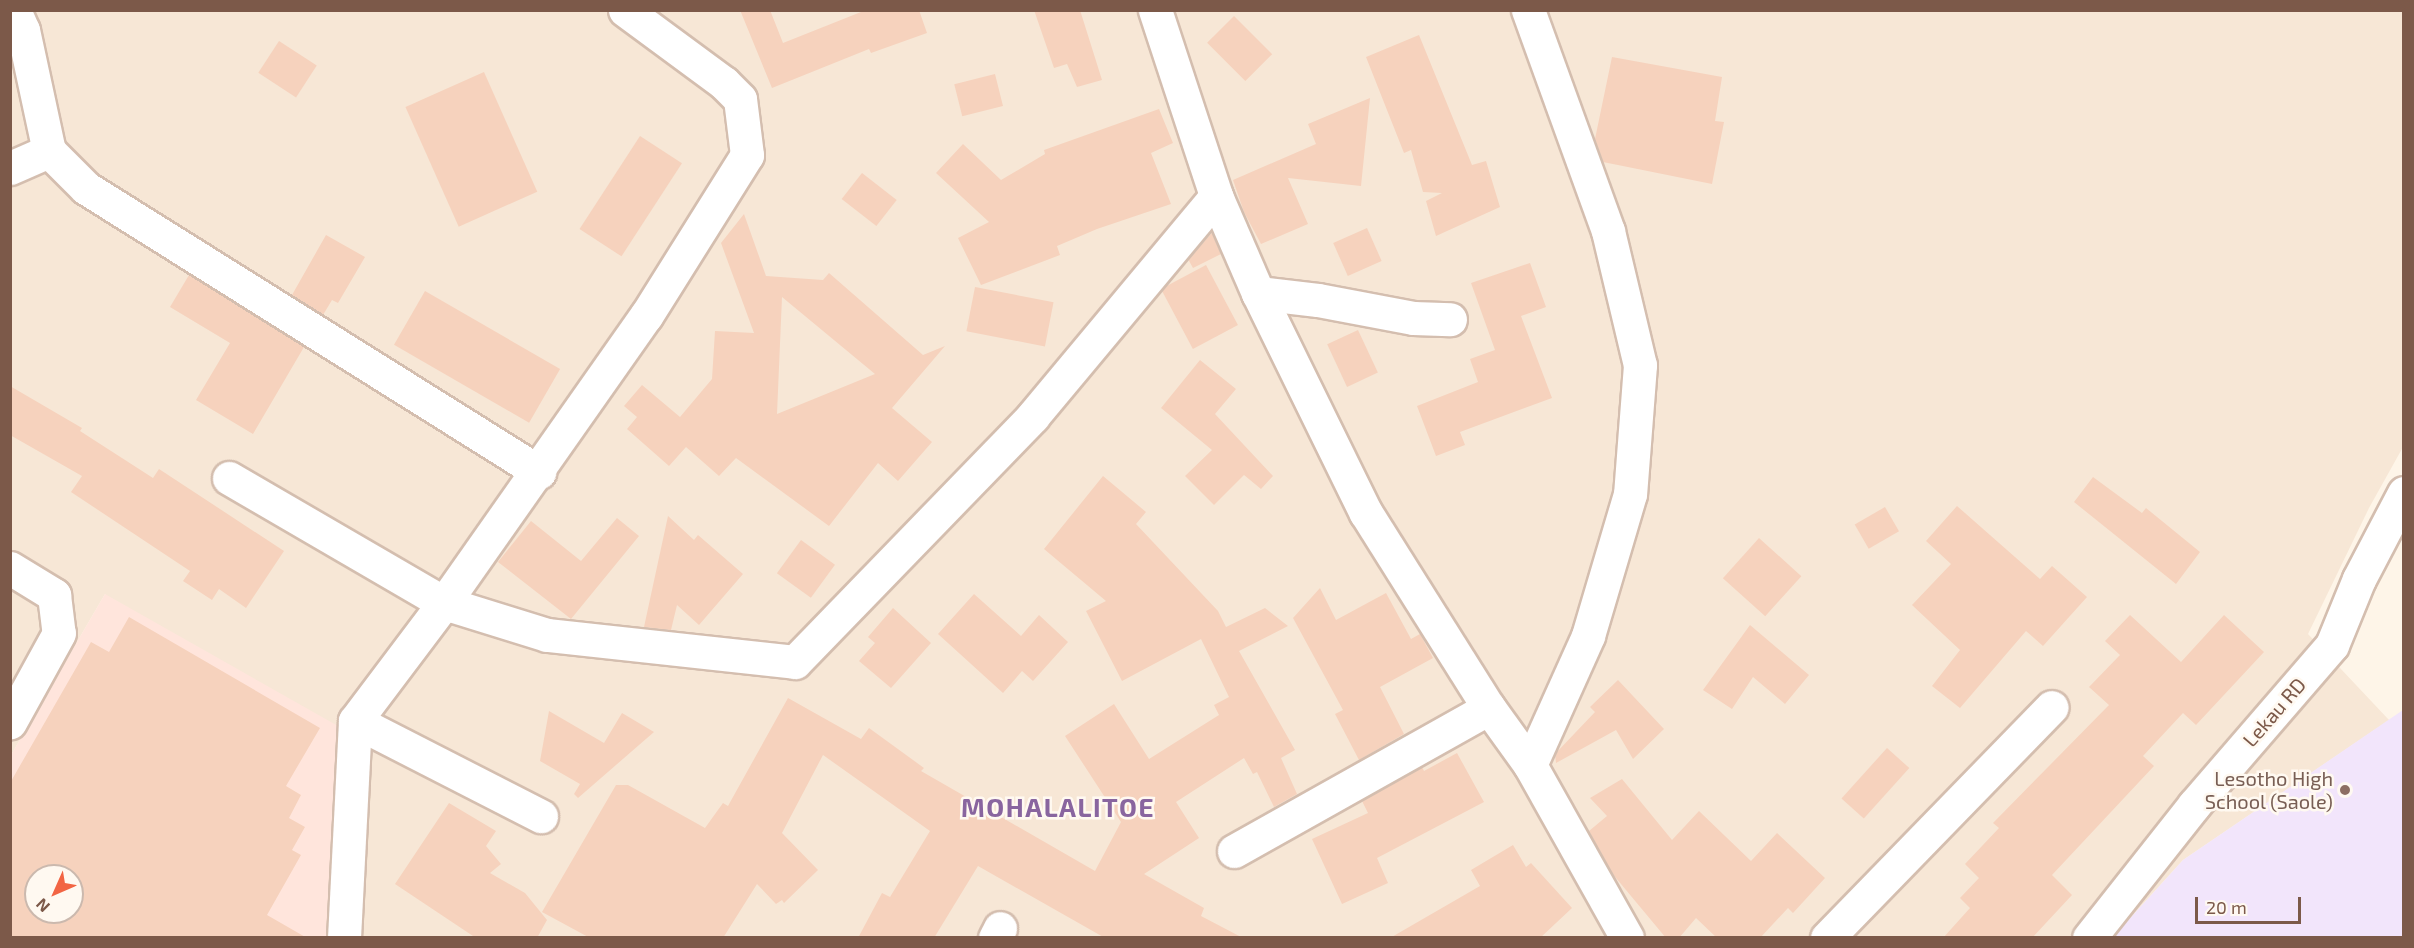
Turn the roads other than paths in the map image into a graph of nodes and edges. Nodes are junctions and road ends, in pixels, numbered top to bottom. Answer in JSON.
{"nodes":[{"id":1,"x":14,"y":10,"type":"edge"},
{"id":2,"x":625,"y":10,"type":"edge"},
{"id":3,"x":1155,"y":10,"type":"edge"},
{"id":4,"x":1528,"y":10,"type":"edge"},
{"id":5,"x":49,"y":151,"type":"junction"},
{"id":6,"x":10,"y":168,"type":"edge"},
{"id":7,"x":1216,"y":196,"type":"junction"},
{"id":8,"x":1258,"y":293,"type":"junction"},
{"id":9,"x":1450,"y":319,"type":"dead end"},
{"id":10,"x":539,"y":472,"type":"junction"},
{"id":11,"x":229,"y":478,"type":"dead end"},
{"id":12,"x":2403,"y":493,"type":"edge"},
{"id":13,"x":10,"y":568,"type":"edge"},
{"id":14,"x":444,"y":603,"type":"junction"},
{"id":15,"x":1489,"y":708,"type":"junction"},
{"id":16,"x":2052,"y":708,"type":"dead end"},
{"id":17,"x":355,"y":721,"type":"junction"},
{"id":18,"x":10,"y":722,"type":"edge"},
{"id":19,"x":1530,"y":765,"type":"junction"},
{"id":20,"x":541,"y":816,"type":"dead end"},
{"id":21,"x":1234,"y":851,"type":"dead end"},
{"id":22,"x":344,"y":938,"type":"edge"},
{"id":23,"x":1627,"y":938,"type":"edge"},
{"id":24,"x":1827,"y":938,"type":"edge"},
{"id":25,"x":2089,"y":938,"type":"edge"}],
"edges":[{"from":1,"to":5,"type":"street"},
{"from":2,"to":10,"type":"street"},
{"from":3,"to":7,"type":"street"},
{"from":4,"to":19,"type":"street"},
{"from":5,"to":6,"type":"street"},
{"from":5,"to":10,"type":"street"},
{"from":7,"to":8,"type":"street"},
{"from":7,"to":14,"type":"street"},
{"from":8,"to":9,"type":"street"},
{"from":8,"to":15,"type":"street"},
{"from":10,"to":14,"type":"street"},
{"from":11,"to":14,"type":"street"},
{"from":12,"to":25,"type":"street","name":"Lekau RD"},
{"from":13,"to":18,"type":"street"},
{"from":14,"to":17,"type":"street"},
{"from":15,"to":19,"type":"street"},
{"from":15,"to":21,"type":"street"},
{"from":16,"to":24,"type":"street"},
{"from":17,"to":20,"type":"street"},
{"from":17,"to":22,"type":"street"},
{"from":19,"to":23,"type":"street"}]}
